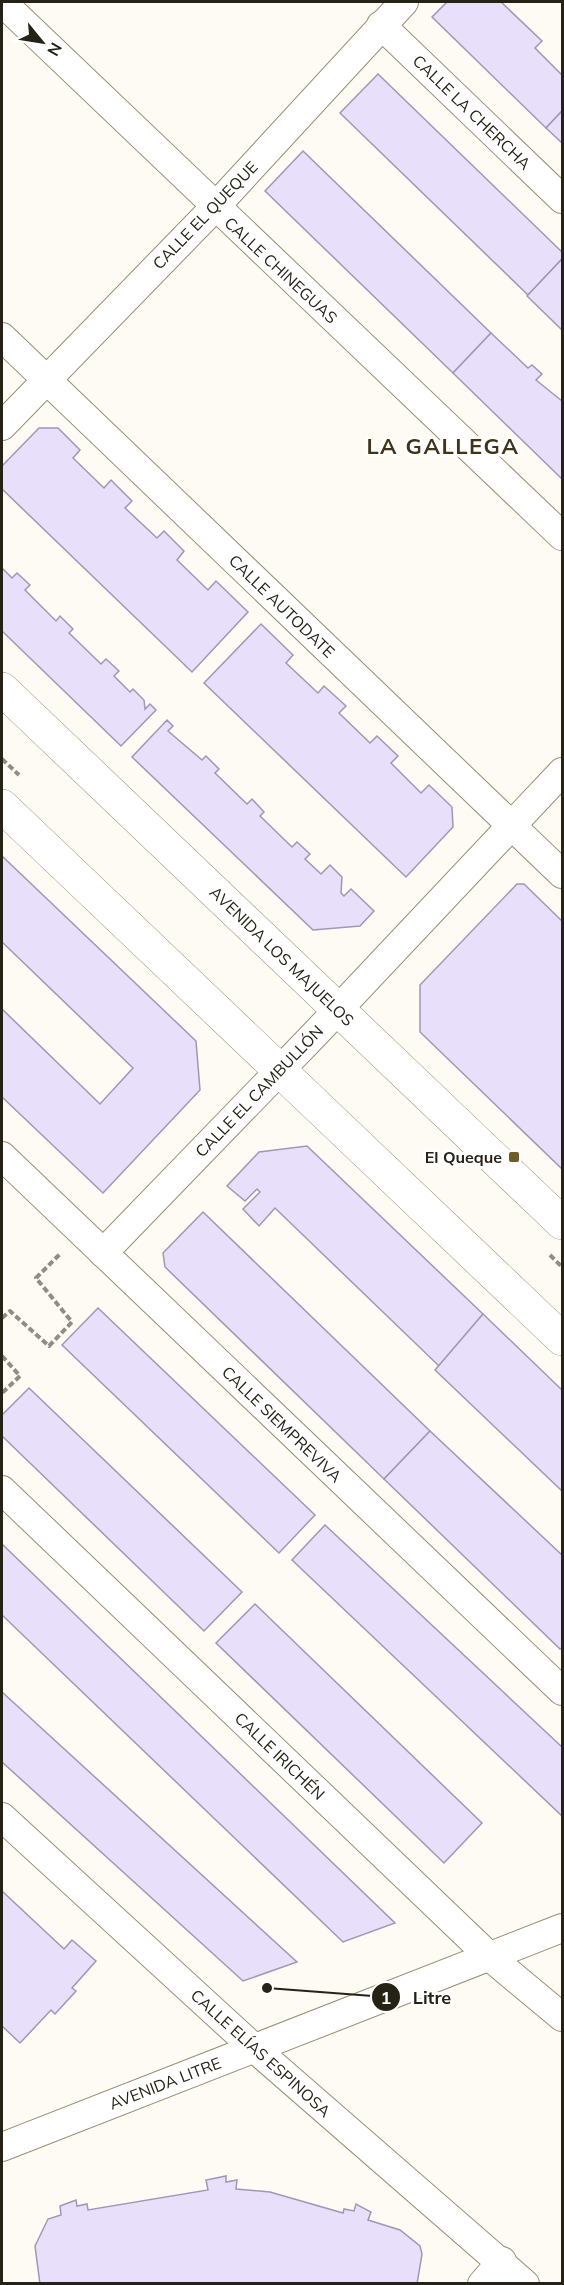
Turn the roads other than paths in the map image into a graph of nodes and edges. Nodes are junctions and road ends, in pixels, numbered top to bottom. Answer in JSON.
{"nodes":[{"id":1,"x":2,"y":2,"type":"edge"},
{"id":2,"x":404,"y":2,"type":"edge"},
{"id":3,"x":381,"y":26,"type":"junction"},
{"id":4,"x":562,"y":199,"type":"edge"},
{"id":5,"x":215,"y":207,"type":"junction"},
{"id":6,"x":2,"y":337,"type":"edge"},
{"id":7,"x":45,"y":379,"type":"junction"},
{"id":8,"x":2,"y":426,"type":"edge"},
{"id":9,"x":562,"y":536,"type":"edge"},
{"id":10,"x":2,"y":689,"type":"edge"},
{"id":11,"x":562,"y":772,"type":"edge"},
{"id":12,"x":2,"y":806,"type":"edge"},
{"id":13,"x":511,"y":826,"type":"junction"},
{"id":14,"x":562,"y":874,"type":"edge"},
{"id":15,"x":338,"y":1008,"type":"junction"},
{"id":16,"x":280,"y":1070,"type":"junction"},
{"id":17,"x":2,"y":1156,"type":"edge"},
{"id":18,"x":562,"y":1223,"type":"edge"},
{"id":19,"x":103,"y":1252,"type":"junction"},
{"id":20,"x":562,"y":1339,"type":"edge"},
{"id":21,"x":2,"y":1490,"type":"edge"},
{"id":22,"x":562,"y":1691,"type":"edge"},
{"id":23,"x":2,"y":1817,"type":"edge"},
{"id":24,"x":562,"y":1928,"type":"edge"},
{"id":25,"x":490,"y":1957,"type":"junction"},
{"id":26,"x":562,"y":2017,"type":"edge"},
{"id":27,"x":254,"y":2048,"type":"junction"},
{"id":28,"x":2,"y":2147,"type":"edge"},
{"id":29,"x":502,"y":2261,"type":"junction"},
{"id":30,"x":482,"y":2283,"type":"edge"},
{"id":31,"x":525,"y":2283,"type":"edge"}],
"edges":[{"from":1,"to":5,"type":"street","name":"CALLE CHINEGUAS"},
{"from":2,"to":3,"type":"street","name":"CALLE EL QUEQUE"},
{"from":3,"to":4,"type":"street","name":"CALLE LA CHERCHA"},
{"from":3,"to":5,"type":"street","name":"CALLE EL QUEQUE"},
{"from":5,"to":7,"type":"street","name":"CALLE EL QUEQUE"},
{"from":5,"to":9,"type":"street","name":"CALLE CHINEGUAS"},
{"from":6,"to":7,"type":"street","name":"CALLE AUTODATE"},
{"from":7,"to":8,"type":"street","name":"CALLE EL QUEQUE"},
{"from":7,"to":13,"type":"street","name":"CALLE AUTODATE"},
{"from":10,"to":15,"type":"street","name":"AVENIDA LOS MAJUELOS"},
{"from":11,"to":13,"type":"street","name":"CALLE EL CAMBULLÓN"},
{"from":12,"to":16,"type":"street"},
{"from":13,"to":14,"type":"street","name":"CALLE AUTODATE"},
{"from":13,"to":15,"type":"street","name":"CALLE EL CAMBULLÓN"},
{"from":15,"to":16,"type":"street","name":"CALLE EL CAMBULLÓN"},
{"from":15,"to":18,"type":"street","name":"AVENIDA LOS MAJUELOS"},
{"from":16,"to":19,"type":"street","name":"CALLE EL CAMBULLÓN"},
{"from":16,"to":20,"type":"street"},
{"from":17,"to":19,"type":"street","name":"CALLE SIEMPREVIVA"},
{"from":19,"to":22,"type":"street","name":"CALLE SIEMPREVIVA"},
{"from":21,"to":25,"type":"street","name":"CALLE IRICHÉN"},
{"from":23,"to":27,"type":"street","name":"CALLE ELÍAS ESPINOSA"},
{"from":24,"to":25,"type":"street","name":"AVENIDA LITRE"},
{"from":25,"to":26,"type":"street","name":"CALLE IRICHÉN"},
{"from":25,"to":27,"type":"street","name":"AVENIDA LITRE"},
{"from":27,"to":28,"type":"street","name":"AVENIDA LITRE"},
{"from":27,"to":29,"type":"street","name":"CALLE ELÍAS ESPINOSA"},
{"from":29,"to":30,"type":"street"},
{"from":29,"to":31,"type":"street","name":"CALLE ELÍAS ESPINOSA"}]}
